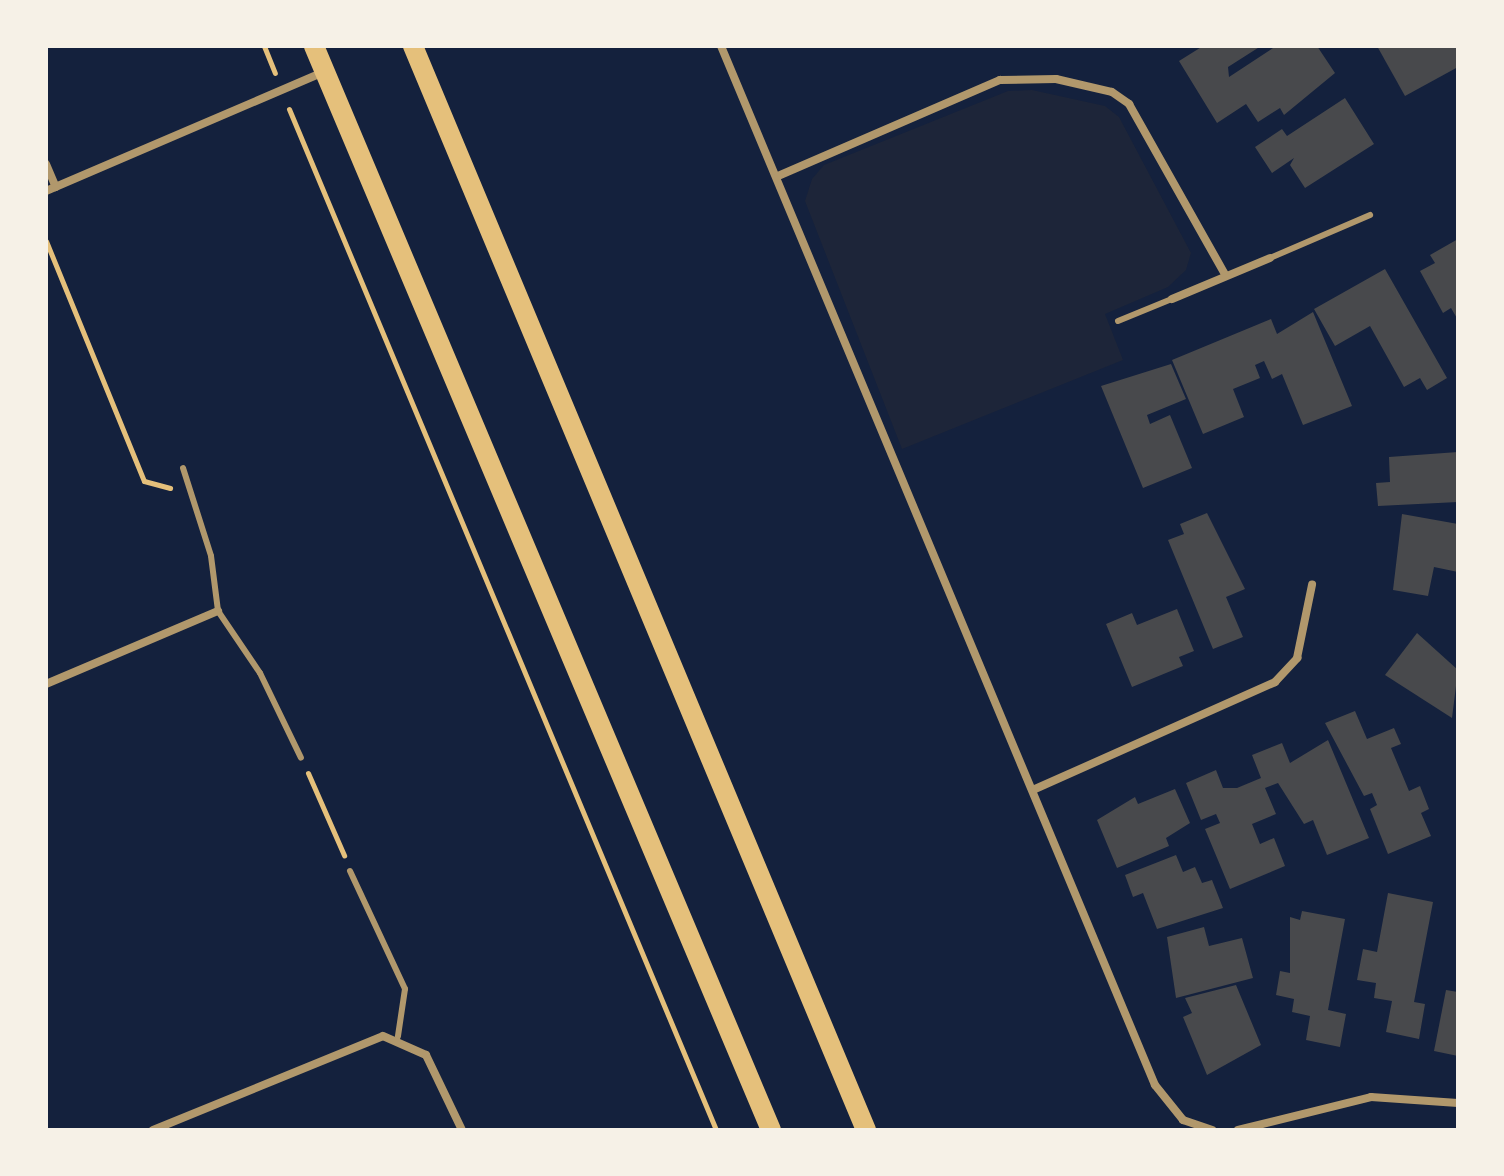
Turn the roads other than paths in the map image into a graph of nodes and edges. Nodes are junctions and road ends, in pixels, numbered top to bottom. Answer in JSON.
{"nodes":[{"id":1,"x":314,"y":46,"type":"edge"},
{"id":2,"x":413,"y":46,"type":"edge"},
{"id":3,"x":721,"y":46,"type":"edge"},
{"id":4,"x":325,"y":71,"type":"junction"},
{"id":5,"x":46,"y":164,"type":"edge"},
{"id":6,"x":778,"y":176,"type":"junction"},
{"id":7,"x":56,"y":187,"type":"junction"},
{"id":8,"x":46,"y":191,"type":"edge"},
{"id":9,"x":1370,"y":215,"type":"dead end"},
{"id":10,"x":1270,"y":258,"type":"joint"},
{"id":11,"x":1226,"y":276,"type":"junction"},
{"id":12,"x":1172,"y":299,"type":"joint"},
{"id":13,"x":1118,"y":321,"type":"dead end"},
{"id":14,"x":183,"y":468,"type":"dead end"},
{"id":15,"x":1312,"y":585,"type":"dead end"},
{"id":16,"x":218,"y":611,"type":"junction"},
{"id":17,"x":46,"y":684,"type":"edge"},
{"id":18,"x":301,"y":758,"type":"road end"},
{"id":19,"x":1035,"y":789,"type":"junction"},
{"id":20,"x":350,"y":871,"type":"road end"},
{"id":21,"x":398,"y":1036,"type":"junction"},
{"id":22,"x":1458,"y":1103,"type":"edge"},
{"id":23,"x":1193,"y":1128,"type":"edge"},
{"id":24,"x":153,"y":1130,"type":"edge"},
{"id":25,"x":462,"y":1130,"type":"edge"},
{"id":26,"x":771,"y":1130,"type":"edge"},
{"id":27,"x":866,"y":1130,"type":"edge"},
{"id":28,"x":1212,"y":1130,"type":"edge"},
{"id":29,"x":1238,"y":1130,"type":"edge"}],
"edges":[{"from":1,"to":4,"type":"main road"},
{"from":2,"to":27,"type":"main road"},
{"from":3,"to":6,"type":"street"},
{"from":4,"to":7,"type":"street"},
{"from":4,"to":26,"type":"main road"},
{"from":5,"to":7,"type":"street"},
{"from":6,"to":11,"type":"street"},
{"from":6,"to":19,"type":"street"},
{"from":7,"to":8,"type":"street"},
{"from":9,"to":10,"type":"lane"},
{"from":10,"to":11,"type":"street"},
{"from":11,"to":12,"type":"street"},
{"from":12,"to":13,"type":"lane"},
{"from":14,"to":16,"type":"lane"},
{"from":15,"to":19,"type":"street"},
{"from":16,"to":17,"type":"street"},
{"from":16,"to":18,"type":"lane"},
{"from":19,"to":23,"type":"street"},
{"from":20,"to":21,"type":"lane"},
{"from":21,"to":24,"type":"street"},
{"from":21,"to":25,"type":"street"},
{"from":22,"to":29,"type":"street"},
{"from":23,"to":28,"type":"street"}]}
